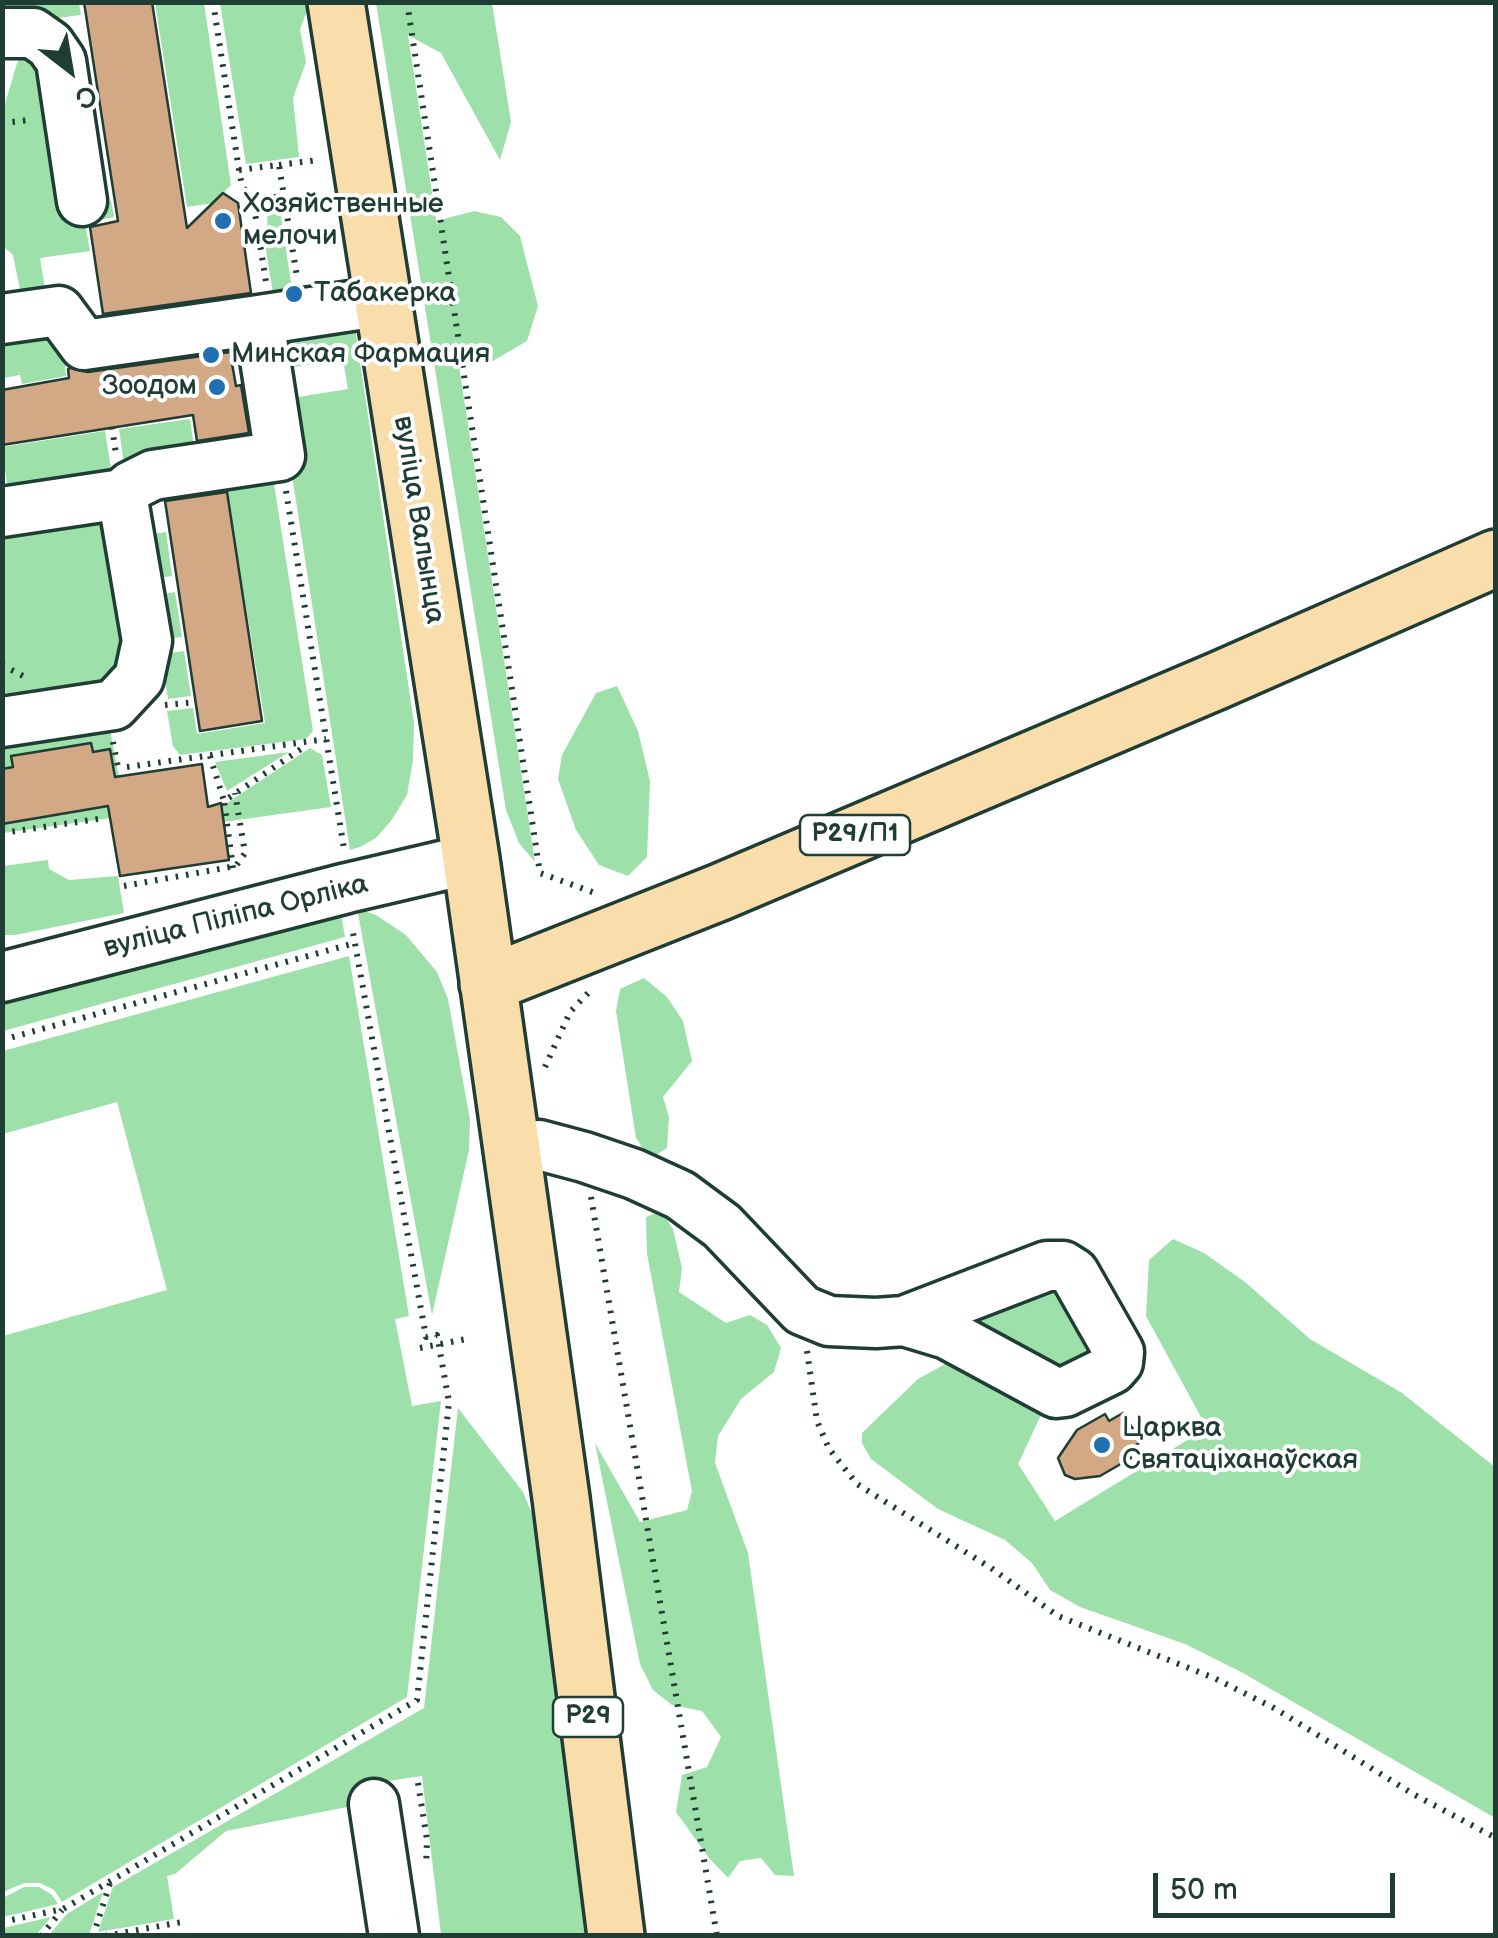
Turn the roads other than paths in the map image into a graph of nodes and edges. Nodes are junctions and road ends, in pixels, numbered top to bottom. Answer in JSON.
{"nodes":[{"id":1,"x":336,"y":2,"type":"edge"},
{"id":2,"x":6,"y":44,"type":"edge"},
{"id":3,"x":82,"y":201,"type":"dead end"},
{"id":4,"x":384,"y":301,"type":"junction"},
{"id":5,"x":278,"y":317,"type":"junction"},
{"id":6,"x":2,"y":319,"type":"edge"},
{"id":7,"x":122,"y":494,"type":"junction"},
{"id":8,"x":2,"y":512,"type":"edge"},
{"id":9,"x":1496,"y":558,"type":"edge"},
{"id":10,"x":2,"y":722,"type":"edge"},
{"id":11,"x":471,"y":859,"type":"junction"},
{"id":12,"x":2,"y":977,"type":"edge"},
{"id":13,"x":488,"y":984,"type":"junction"},
{"id":14,"x":512,"y":1149,"type":"junction"},
{"id":15,"x":904,"y":1320,"type":"dead end"},
{"id":16,"x":374,"y":1804,"type":"dead end"},
{"id":17,"x":394,"y":1936,"type":"edge"},
{"id":18,"x":616,"y":1936,"type":"edge"}],
"edges":[{"from":1,"to":4,"type":"main road","name":"вуліца Валынца","number":"Р29"},
{"from":2,"to":3,"type":"street"},
{"from":4,"to":5,"type":"street"},
{"from":4,"to":11,"type":"main road","name":"вуліца Валынца","number":"Р29"},
{"from":5,"to":6,"type":"street"},
{"from":5,"to":7,"type":"street"},
{"from":7,"to":8,"type":"street"},
{"from":7,"to":10,"type":"street"},
{"from":9,"to":13,"type":"main road","number":"Р29/П1"},
{"from":11,"to":12,"type":"street","name":"вуліца Піліпа Орліка"},
{"from":11,"to":13,"type":"main road","number":"Р29"},
{"from":13,"to":14,"type":"main road","number":"Р29"},
{"from":14,"to":15,"type":"street"},
{"from":14,"to":18,"type":"main road","number":"Р29"},
{"from":16,"to":17,"type":"street"}]}
